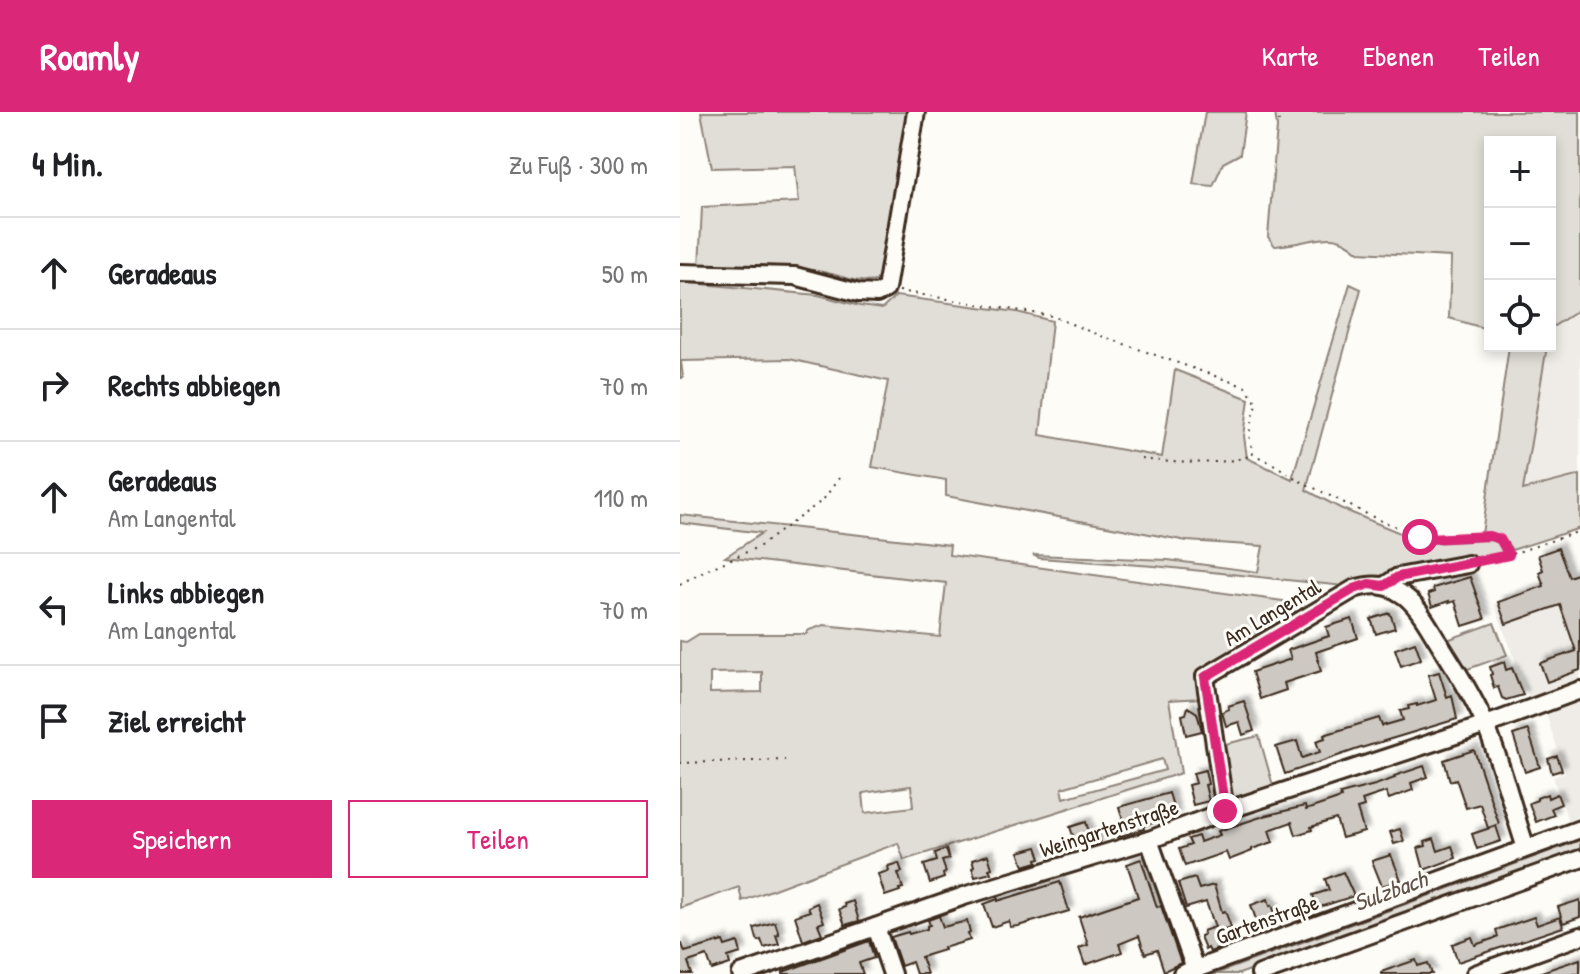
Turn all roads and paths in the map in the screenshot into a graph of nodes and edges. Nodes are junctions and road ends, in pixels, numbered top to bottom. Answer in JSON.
{"nodes":[{"id":1,"x":916,"y":112,"type":"edge"},
{"id":2,"x":1278,"y":112,"type":"edge"},
{"id":3,"x":1279,"y":122,"type":"dead end"},
{"id":4,"x":680,"y":273,"type":"edge"},
{"id":5,"x":886,"y":289,"type":"junction"},
{"id":6,"x":1253,"y":454,"type":"junction"},
{"id":7,"x":1142,"y":459,"type":"dead end"},
{"id":8,"x":839,"y":478,"type":"dead end"},
{"id":9,"x":1580,"y":531,"type":"edge"},
{"id":10,"x":1509,"y":555,"type":"junction"},
{"id":11,"x":1468,"y":564,"type":"joint"},
{"id":12,"x":680,"y":584,"type":"edge"},
{"id":13,"x":1384,"y":586,"type":"junction"},
{"id":14,"x":1580,"y":690,"type":"edge"},
{"id":15,"x":1486,"y":725,"type":"junction"},
{"id":16,"x":785,"y":760,"type":"dead end"},
{"id":17,"x":680,"y":763,"type":"edge"},
{"id":18,"x":1225,"y":811,"type":"junction"},
{"id":19,"x":1580,"y":829,"type":"edge"},
{"id":20,"x":1149,"y":840,"type":"junction"},
{"id":21,"x":1526,"y":848,"type":"junction"},
{"id":22,"x":1580,"y":859,"type":"edge"},
{"id":23,"x":876,"y":927,"type":"junction"},
{"id":24,"x":1580,"y":936,"type":"edge"},
{"id":25,"x":1188,"y":972,"type":"edge"},
{"id":26,"x":741,"y":974,"type":"edge"},
{"id":27,"x":892,"y":974,"type":"edge"},
{"id":28,"x":1260,"y":974,"type":"edge"},
{"id":29,"x":1475,"y":974,"type":"edge"}],
"edges":[{"from":1,"to":5,"type":"street"},
{"from":2,"to":3,"type":"path"},
{"from":4,"to":5,"type":"street"},
{"from":5,"to":6,"type":"path"},
{"from":6,"to":7,"type":"path"},
{"from":6,"to":10,"type":"path"},
{"from":8,"to":12,"type":"path"},
{"from":9,"to":10,"type":"path"},
{"from":10,"to":11,"type":"path"},
{"from":11,"to":13,"type":"street"},
{"from":13,"to":15,"type":"street"},
{"from":13,"to":18,"type":"street","name":"Am Langental"},
{"from":14,"to":15,"type":"street","name":"Weingartenstraße"},
{"from":15,"to":18,"type":"street","name":"Weingartenstraße"},
{"from":15,"to":21,"type":"street"},
{"from":16,"to":17,"type":"path"},
{"from":18,"to":20,"type":"street","name":"Weingartenstraße"},
{"from":19,"to":21,"type":"street","name":"Gartenstraße"},
{"from":20,"to":23,"type":"street","name":"Weingartenstraße"},
{"from":20,"to":25,"type":"street","name":"Gartenstraße"},
{"from":21,"to":25,"type":"street","name":"Gartenstraße"},
{"from":22,"to":28,"type":"street"},
{"from":23,"to":26,"type":"street","name":"Weingartenstraße"},
{"from":23,"to":27,"type":"street"},
{"from":24,"to":29,"type":"street"}]}
